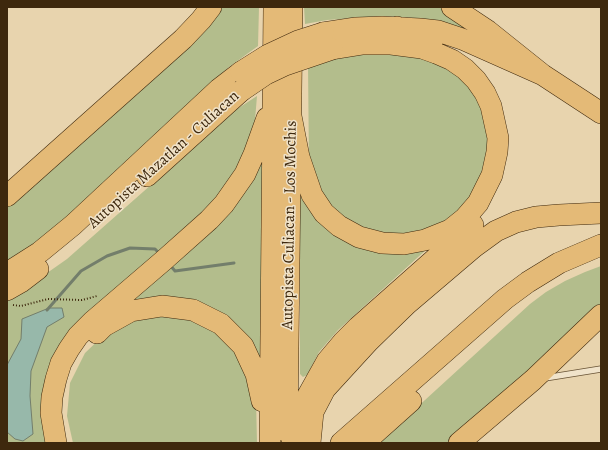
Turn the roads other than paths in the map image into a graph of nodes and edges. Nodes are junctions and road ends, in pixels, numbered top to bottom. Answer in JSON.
{"nodes":[{"id":1,"x":211,"y":7,"type":"edge"},
{"id":2,"x":274,"y":7,"type":"edge"},
{"id":3,"x":292,"y":7,"type":"edge"},
{"id":4,"x":452,"y":7,"type":"edge"},
{"id":5,"x":397,"y":28,"type":"junction"},
{"id":6,"x":328,"y":41,"type":"junction"},
{"id":7,"x":543,"y":75,"type":"junction"},
{"id":8,"x":241,"y":81,"type":"junction"},
{"id":9,"x":273,"y":96,"type":"junction"},
{"id":10,"x":601,"y":113,"type":"edge"},
{"id":11,"x":291,"y":116,"type":"junction"},
{"id":12,"x":7,"y":196,"type":"edge"},
{"id":13,"x":601,"y":214,"type":"edge"},
{"id":14,"x":601,"y":245,"type":"edge"},
{"id":15,"x":601,"y":259,"type":"edge"},
{"id":16,"x":7,"y":273,"type":"edge"},
{"id":17,"x":7,"y":290,"type":"edge"},
{"id":18,"x":601,"y":315,"type":"edge"},
{"id":19,"x":601,"y":369,"type":"edge"},
{"id":20,"x":533,"y":380,"type":"junction"},
{"id":21,"x":56,"y":443,"type":"edge"},
{"id":22,"x":70,"y":443,"type":"edge"},
{"id":23,"x":269,"y":443,"type":"edge"},
{"id":24,"x":287,"y":443,"type":"edge"},
{"id":25,"x":292,"y":443,"type":"edge"},
{"id":26,"x":310,"y":443,"type":"edge"},
{"id":27,"x":341,"y":443,"type":"edge"},
{"id":28,"x":364,"y":443,"type":"edge"},
{"id":29,"x":459,"y":443,"type":"edge"}],
"edges":[{"from":1,"to":12,"type":"highway"},
{"from":2,"to":9,"type":"highway","name":"Autopista Culiacan - Los Mochis"},
{"from":3,"to":11,"type":"highway","name":"Autopista Culiacan - Los Mochis"},
{"from":4,"to":7,"type":"highway"},
{"from":5,"to":6,"type":"highway"},
{"from":5,"to":7,"type":"highway"},
{"from":5,"to":25,"type":"highway"},
{"from":6,"to":8,"type":"highway","name":"Autopista Mazatlan - Culiacan","bridge":true},
{"from":6,"to":11,"type":"highway"},
{"from":7,"to":10,"type":"highway"},
{"from":8,"to":16,"type":"highway","name":"Autopista Mazatlan - Culiacan"},
{"from":8,"to":17,"type":"highway","name":"Autopista Mazatlan - Culiacan"},
{"from":9,"to":21,"type":"highway"},
{"from":9,"to":23,"type":"highway","name":"Autopista Culiacan - Los Mochis"},
{"from":11,"to":24,"type":"highway","name":"Autopista Culiacan - Los Mochis"},
{"from":13,"to":26,"type":"highway"},
{"from":14,"to":27,"type":"highway"},
{"from":15,"to":28,"type":"highway"},
{"from":18,"to":20,"type":"highway"},
{"from":19,"to":20,"type":"lane"},
{"from":20,"to":29,"type":"highway"},
{"from":22,"to":23,"type":"highway"}]}
